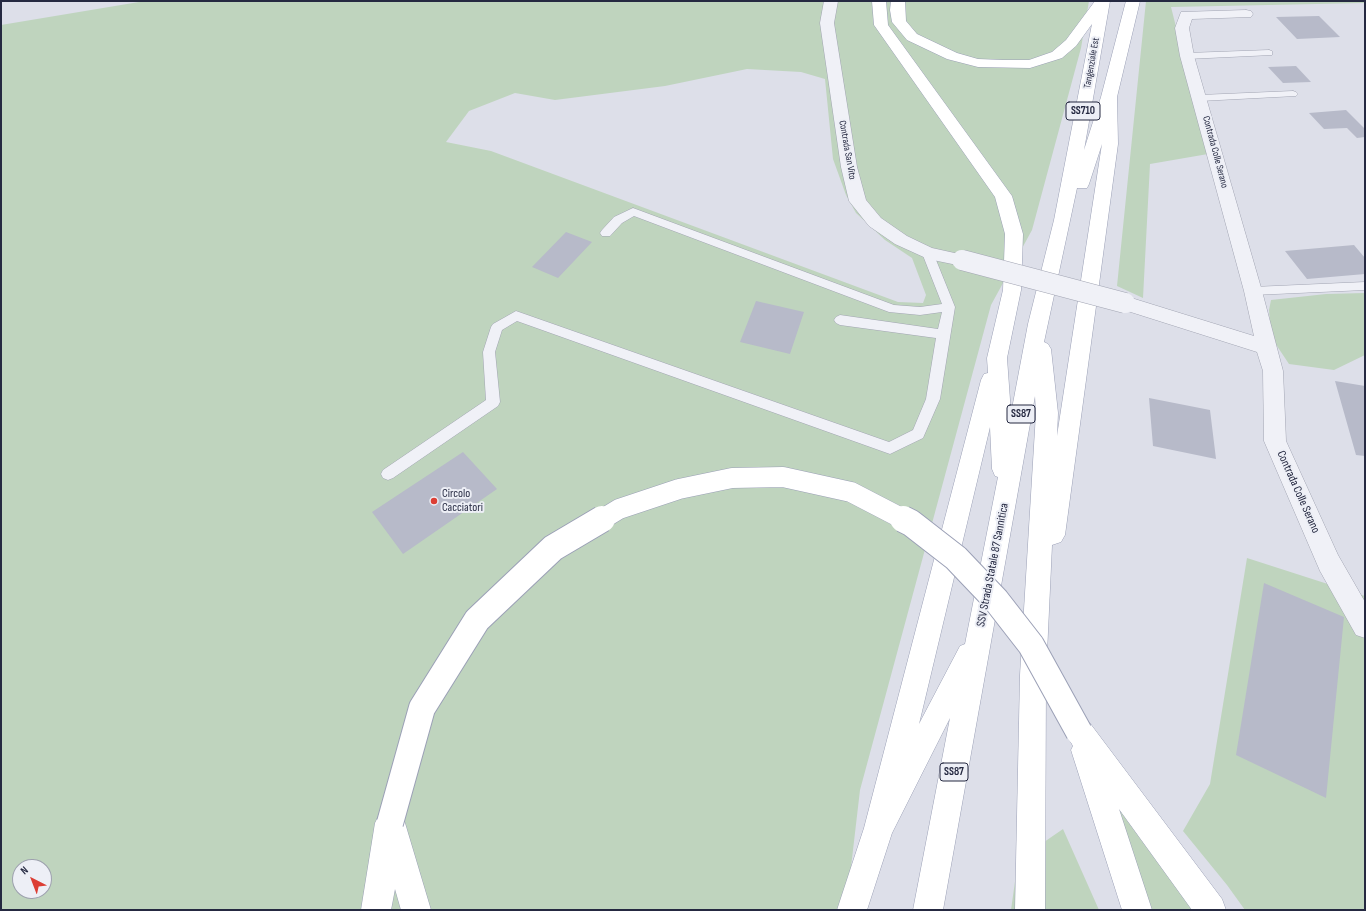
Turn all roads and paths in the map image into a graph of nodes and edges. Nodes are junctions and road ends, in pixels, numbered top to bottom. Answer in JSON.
{"nodes":[{"id":1,"x":831,"y":1,"type":"edge"},
{"id":2,"x":879,"y":1,"type":"edge"},
{"id":3,"x":898,"y":1,"type":"edge"},
{"id":4,"x":1102,"y":1,"type":"edge"},
{"id":5,"x":1133,"y":1,"type":"edge"},
{"id":6,"x":1246,"y":14,"type":"dead end"},
{"id":7,"x":1269,"y":53,"type":"dead end"},
{"id":8,"x":1187,"y":56,"type":"junction"},
{"id":9,"x":1293,"y":94,"type":"dead end"},
{"id":10,"x":1109,"y":97,"type":"junction"},
{"id":11,"x":1200,"y":98,"type":"junction"},
{"id":12,"x":1063,"y":220,"type":"junction"},
{"id":13,"x":606,"y":233,"type":"dead end"},
{"id":14,"x":928,"y":253,"type":"junction"},
{"id":15,"x":1365,"y":286,"type":"edge"},
{"id":16,"x":1253,"y":291,"type":"junction"},
{"id":17,"x":949,"y":307,"type":"junction"},
{"id":18,"x":840,"y":320,"type":"dead end"},
{"id":19,"x":1038,"y":324,"type":"junction"},
{"id":20,"x":943,"y":334,"type":"junction"},
{"id":21,"x":1266,"y":347,"type":"junction"},
{"id":22,"x":996,"y":358,"type":"junction"},
{"id":23,"x":388,"y":474,"type":"dead end"},
{"id":24,"x":1004,"y":504,"type":"junction"},
{"id":25,"x":1365,"y":626,"type":"edge"},
{"id":26,"x":980,"y":634,"type":"junction"},
{"id":27,"x":1033,"y":675,"type":"junction"},
{"id":28,"x":1079,"y":732,"type":"junction"},
{"id":29,"x":390,"y":823,"type":"junction"},
{"id":30,"x":879,"y":828,"type":"junction"},
{"id":31,"x":376,"y":910,"type":"edge"},
{"id":32,"x":416,"y":910,"type":"edge"},
{"id":33,"x":852,"y":910,"type":"edge"},
{"id":34,"x":928,"y":910,"type":"edge"},
{"id":35,"x":1030,"y":910,"type":"edge"},
{"id":36,"x":1137,"y":910,"type":"edge"},
{"id":37,"x":1211,"y":910,"type":"edge"}],
"edges":[{"from":1,"to":14,"type":"street","name":"Contrada San Vito"},
{"from":2,"to":22,"type":"main road"},
{"from":3,"to":4,"type":"main road"},
{"from":4,"to":12,"type":"main road","name":"Tangenziale Est","number":"SS710"},
{"from":5,"to":10,"type":"main road"},
{"from":6,"to":8,"type":"street","name":"Contrada Colle Serano"},
{"from":7,"to":8,"type":"lane"},
{"from":8,"to":11,"type":"street","name":"Contrada Colle Serano"},
{"from":9,"to":11,"type":"lane"},
{"from":10,"to":12,"type":"main road"},
{"from":10,"to":27,"type":"main road"},
{"from":11,"to":16,"type":"street","name":"Contrada Colle Serano"},
{"from":12,"to":19,"type":"main road","name":"SSV Strada Statale 87 Sannitica","number":"SS87"},
{"from":13,"to":17,"type":"lane"},
{"from":14,"to":17,"type":"lane"},
{"from":14,"to":21,"type":"street","name":"Contrada San Vito","bridge":true},
{"from":15,"to":16,"type":"lane"},
{"from":16,"to":21,"type":"street","name":"Contrada Colle Serano"},
{"from":17,"to":20,"type":"lane"},
{"from":18,"to":20,"type":"lane"},
{"from":19,"to":24,"type":"main road","name":"SSV Strada Statale 87 Sannitica","number":"SS87"},
{"from":19,"to":27,"type":"main road"},
{"from":20,"to":23,"type":"lane"},
{"from":21,"to":25,"type":"street","name":"Contrada Colle Serano"},
{"from":22,"to":24,"type":"main road"},
{"from":22,"to":30,"type":"main road"},
{"from":24,"to":26,"type":"main road","name":"SSV Strada Statale 87 Sannitica","number":"SS87"},
{"from":26,"to":30,"type":"main road"},
{"from":26,"to":34,"type":"main road","name":"SSV Strada Statale 87 Sannitica","number":"SS87"},
{"from":27,"to":35,"type":"main road"},
{"from":28,"to":29,"type":"main road","bridge":true},
{"from":28,"to":36,"type":"main road"},
{"from":28,"to":37,"type":"main road"},
{"from":29,"to":31,"type":"main road"},
{"from":29,"to":32,"type":"main road"},
{"from":30,"to":33,"type":"main road"}]}
